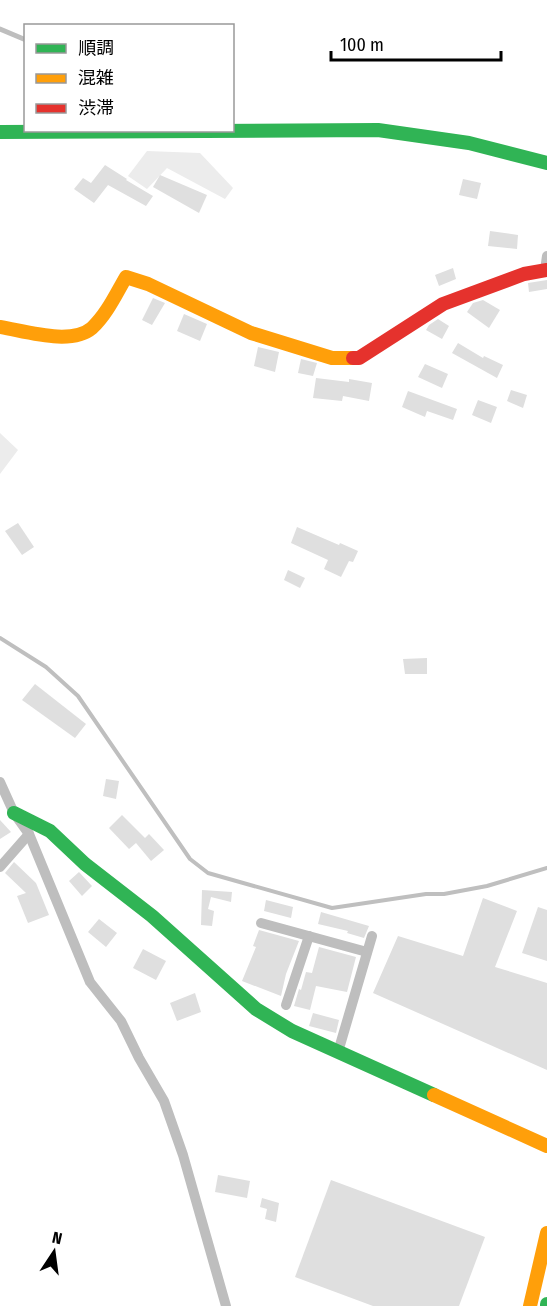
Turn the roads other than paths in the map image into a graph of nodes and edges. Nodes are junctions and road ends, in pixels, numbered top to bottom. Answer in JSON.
{"nodes":[{"id":1,"x":0,"y":29,"type":"edge"},
{"id":2,"x":24,"y":39,"type":"edge"},
{"id":3,"x":234,"y":131,"type":"edge"},
{"id":4,"x":0,"y":132,"type":"edge"},
{"id":5,"x":24,"y":132,"type":"edge"},
{"id":6,"x":547,"y":163,"type":"edge"},
{"id":7,"x":547,"y":256,"type":"edge"},
{"id":8,"x":546,"y":270,"type":"edge"},
{"id":9,"x":0,"y":327,"type":"edge"},
{"id":10,"x":0,"y":782,"type":"edge"},
{"id":11,"x":14,"y":813,"type":"junction"},
{"id":12,"x":28,"y":834,"type":"junction"},
{"id":13,"x":0,"y":867,"type":"edge"},
{"id":14,"x":261,"y":923,"type":"dead end"},
{"id":15,"x":309,"y":936,"type":"junction"},
{"id":16,"x":372,"y":936,"type":"dead end"},
{"id":17,"x":367,"y":951,"type":"junction"},
{"id":18,"x":286,"y":1005,"type":"dead end"},
{"id":19,"x":338,"y":1052,"type":"junction"},
{"id":20,"x":547,"y":1146,"type":"edge"},
{"id":21,"x":547,"y":1233,"type":"edge"},
{"id":22,"x":226,"y":1306,"type":"edge"},
{"id":23,"x":530,"y":1306,"type":"edge"}],
"edges":[{"from":1,"to":2,"type":"lane"},
{"from":3,"to":6,"type":"main road"},
{"from":4,"to":5,"type":"main road"},
{"from":7,"to":8,"type":"street"},
{"from":8,"to":9,"type":"main road"},
{"from":10,"to":11,"type":"street"},
{"from":11,"to":12,"type":"street"},
{"from":11,"to":19,"type":"main road"},
{"from":12,"to":13,"type":"street"},
{"from":12,"to":22,"type":"street"},
{"from":14,"to":15,"type":"street"},
{"from":15,"to":17,"type":"street"},
{"from":15,"to":18,"type":"street"},
{"from":16,"to":17,"type":"street"},
{"from":17,"to":19,"type":"street"},
{"from":19,"to":20,"type":"main road"},
{"from":21,"to":23,"type":"main road"}]}
